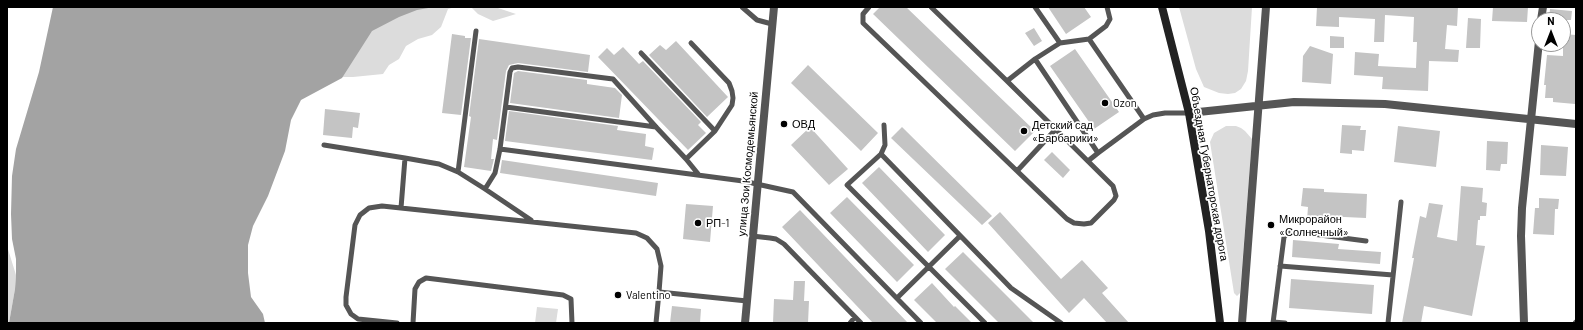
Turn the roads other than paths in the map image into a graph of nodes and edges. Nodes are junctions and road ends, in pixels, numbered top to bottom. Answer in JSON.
{"nodes":[{"id":1,"x":742,"y":7,"type":"edge"},
{"id":2,"x":774,"y":7,"type":"edge"},
{"id":3,"x":869,"y":7,"type":"edge"},
{"id":4,"x":931,"y":7,"type":"edge"},
{"id":5,"x":1036,"y":7,"type":"edge"},
{"id":6,"x":1107,"y":7,"type":"edge"},
{"id":7,"x":1162,"y":7,"type":"edge"},
{"id":8,"x":1266,"y":7,"type":"edge"},
{"id":9,"x":772,"y":24,"type":"junction"},
{"id":10,"x":476,"y":31,"type":"dead end"},
{"id":11,"x":1089,"y":40,"type":"junction"},
{"id":12,"x":691,"y":43,"type":"dead end"},
{"id":13,"x":1060,"y":43,"type":"junction"},
{"id":14,"x":1538,"y":52,"type":"edge"},
{"id":15,"x":641,"y":53,"type":"dead end"},
{"id":16,"x":1036,"y":59,"type":"junction"},
{"id":17,"x":1007,"y":81,"type":"junction"},
{"id":18,"x":1259,"y":105,"type":"junction"},
{"id":19,"x":506,"y":107,"type":"junction"},
{"id":20,"x":1189,"y":113,"type":"junction"},
{"id":21,"x":1144,"y":119,"type":"junction"},
{"id":22,"x":1530,"y":120,"type":"junction"},
{"id":23,"x":884,"y":124,"type":"dead end"},
{"id":24,"x":1576,"y":124,"type":"edge"},
{"id":25,"x":656,"y":127,"type":"junction"},
{"id":26,"x":1056,"y":129,"type":"junction"},
{"id":27,"x":715,"y":131,"type":"junction"},
{"id":28,"x":324,"y":145,"type":"dead end"},
{"id":29,"x":500,"y":149,"type":"junction"},
{"id":30,"x":1098,"y":153,"type":"junction"},
{"id":31,"x":881,"y":154,"type":"junction"},
{"id":32,"x":405,"y":158,"type":"junction"},
{"id":33,"x":686,"y":159,"type":"junction"},
{"id":34,"x":1088,"y":161,"type":"junction"},
{"id":35,"x":1017,"y":170,"type":"junction"},
{"id":36,"x":458,"y":172,"type":"junction"},
{"id":37,"x":699,"y":175,"type":"junction"},
{"id":38,"x":757,"y":183,"type":"junction"},
{"id":39,"x":485,"y":189,"type":"junction"},
{"id":40,"x":1401,"y":202,"type":"dead end"},
{"id":41,"x":400,"y":208,"type":"junction"},
{"id":42,"x":531,"y":220,"type":"junction"},
{"id":43,"x":752,"y":236,"type":"junction"},
{"id":44,"x":960,"y":236,"type":"junction"},
{"id":45,"x":1366,"y":241,"type":"dead end"},
{"id":46,"x":1280,"y":266,"type":"junction"},
{"id":47,"x":928,"y":267,"type":"junction"},
{"id":48,"x":1393,"y":275,"type":"junction"},
{"id":49,"x":659,"y":292,"type":"junction"},
{"id":50,"x":896,"y":298,"type":"junction"},
{"id":51,"x":747,"y":301,"type":"junction"},
{"id":52,"x":855,"y":317,"type":"junction"},
{"id":53,"x":1273,"y":322,"type":"edge"},
{"id":54,"x":397,"y":323,"type":"edge"},
{"id":55,"x":412,"y":323,"type":"edge"},
{"id":56,"x":572,"y":323,"type":"edge"},
{"id":57,"x":656,"y":323,"type":"edge"},
{"id":58,"x":745,"y":323,"type":"edge"},
{"id":59,"x":850,"y":323,"type":"edge"},
{"id":60,"x":861,"y":323,"type":"edge"},
{"id":61,"x":921,"y":323,"type":"edge"},
{"id":62,"x":985,"y":323,"type":"edge"},
{"id":63,"x":1061,"y":323,"type":"edge"},
{"id":64,"x":1220,"y":323,"type":"edge"},
{"id":65,"x":1242,"y":323,"type":"edge"},
{"id":66,"x":1285,"y":323,"type":"edge"},
{"id":67,"x":1388,"y":323,"type":"edge"},
{"id":68,"x":1524,"y":323,"type":"edge"}],
"edges":[{"from":1,"to":9,"type":"lane"},
{"from":2,"to":9,"type":"street","name":"улица Зои Космодемьянской"},
{"from":3,"to":35,"type":"lane"},
{"from":4,"to":17,"type":"lane"},
{"from":5,"to":13,"type":"lane"},
{"from":6,"to":11,"type":"lane"},
{"from":7,"to":20,"type":"main road","name":"Объездная Губернаторская дорога"},
{"from":8,"to":18,"type":"street"},
{"from":9,"to":38,"type":"street","name":"улица Зои Космодемьянской"},
{"from":10,"to":36,"type":"lane"},
{"from":11,"to":13,"type":"lane"},
{"from":11,"to":21,"type":"lane"},
{"from":12,"to":27,"type":"lane"},
{"from":13,"to":16,"type":"lane"},
{"from":14,"to":22,"type":"street"},
{"from":15,"to":27,"type":"lane"},
{"from":16,"to":17,"type":"lane"},
{"from":16,"to":30,"type":"lane"},
{"from":17,"to":26,"type":"lane"},
{"from":18,"to":20,"type":"street"},
{"from":18,"to":22,"type":"street"},
{"from":18,"to":65,"type":"street"},
{"from":19,"to":25,"type":"lane"},
{"from":19,"to":25,"type":"lane"},
{"from":19,"to":29,"type":"lane"},
{"from":20,"to":21,"type":"lane"},
{"from":20,"to":64,"type":"main road","name":"Объездная Губернаторская дорога"},
{"from":21,"to":30,"type":"lane"},
{"from":22,"to":24,"type":"street"},
{"from":22,"to":68,"type":"street"},
{"from":23,"to":31,"type":"lane"},
{"from":25,"to":33,"type":"lane"},
{"from":26,"to":34,"type":"lane"},
{"from":26,"to":35,"type":"lane"},
{"from":27,"to":33,"type":"lane"},
{"from":28,"to":32,"type":"lane"},
{"from":29,"to":37,"type":"lane"},
{"from":29,"to":39,"type":"lane"},
{"from":30,"to":34,"type":"lane"},
{"from":31,"to":44,"type":"lane"},
{"from":31,"to":47,"type":"lane"},
{"from":32,"to":36,"type":"lane"},
{"from":32,"to":41,"type":"lane"},
{"from":33,"to":37,"type":"lane"},
{"from":34,"to":35,"type":"lane"},
{"from":36,"to":39,"type":"lane"},
{"from":37,"to":38,"type":"lane"},
{"from":38,"to":43,"type":"street","name":"улица Зои Космодемьянской"},
{"from":38,"to":50,"type":"lane"},
{"from":39,"to":42,"type":"lane"},
{"from":40,"to":48,"type":"lane"},
{"from":41,"to":42,"type":"lane"},
{"from":41,"to":54,"type":"lane"},
{"from":42,"to":49,"type":"lane"},
{"from":43,"to":51,"type":"street","name":"улица Зои Космодемьянской"},
{"from":43,"to":52,"type":"lane"},
{"from":44,"to":47,"type":"lane"},
{"from":44,"to":63,"type":"lane"},
{"from":45,"to":46,"type":"lane"},
{"from":46,"to":48,"type":"lane"},
{"from":46,"to":53,"type":"lane"},
{"from":47,"to":50,"type":"lane"},
{"from":47,"to":62,"type":"lane"},
{"from":48,"to":67,"type":"lane"},
{"from":49,"to":51,"type":"lane"},
{"from":49,"to":57,"type":"lane"},
{"from":50,"to":61,"type":"lane"},
{"from":51,"to":58,"type":"street","name":"улица Зои Космодемьянской"},
{"from":52,"to":59,"type":"lane"},
{"from":52,"to":60,"type":"lane"},
{"from":53,"to":66,"type":"lane"},
{"from":55,"to":56,"type":"lane"}]}
